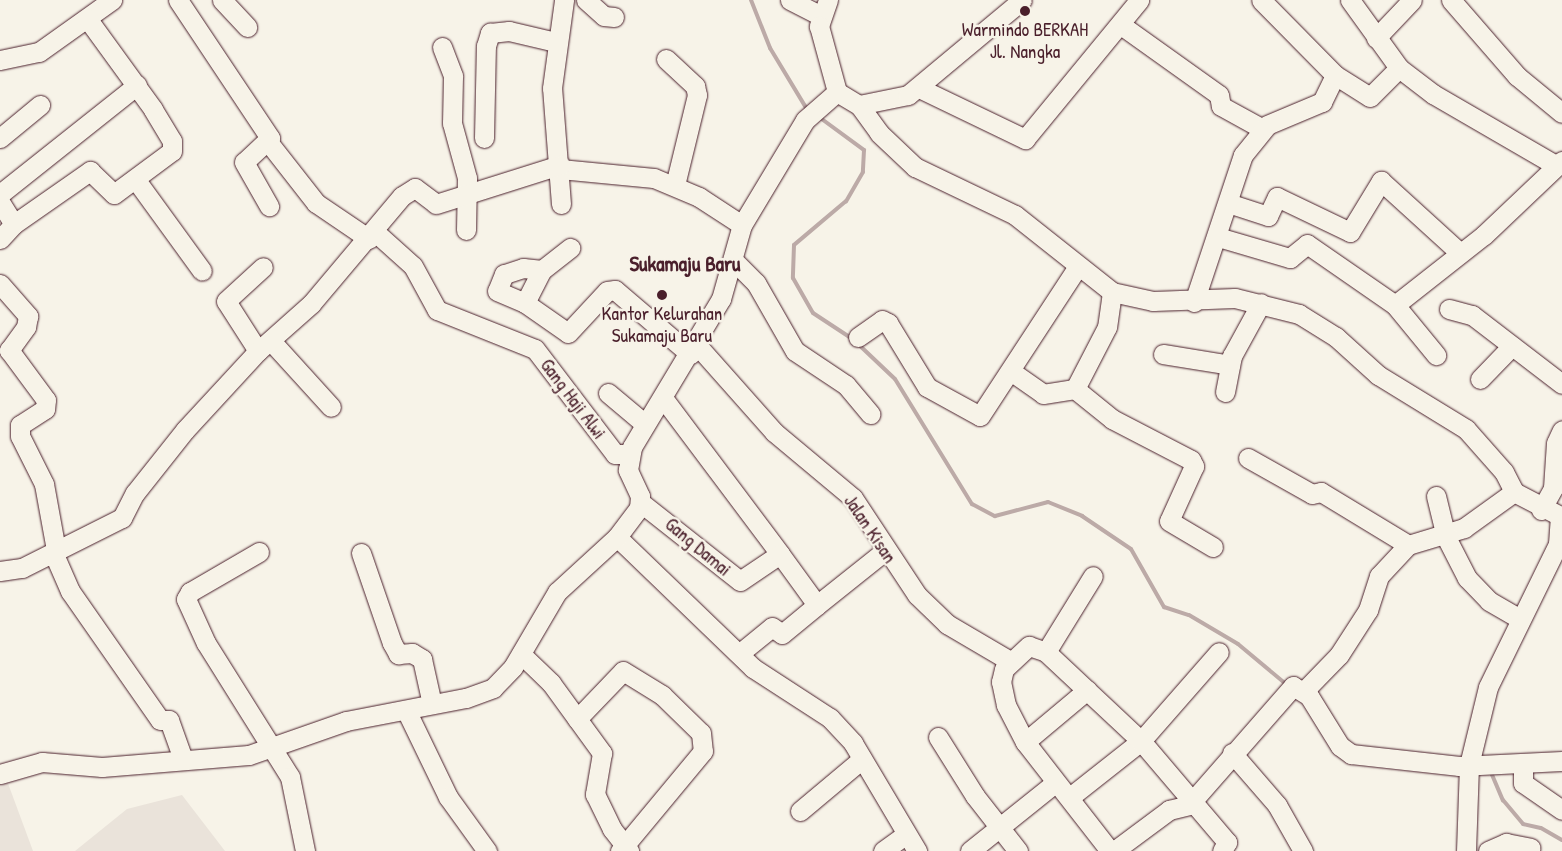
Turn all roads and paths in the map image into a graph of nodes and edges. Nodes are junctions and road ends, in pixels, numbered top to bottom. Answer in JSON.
{"nodes":[{"id":1,"x":112,"y":0,"type":"edge"},
{"id":2,"x":178,"y":0,"type":"edge"},
{"id":3,"x":222,"y":0,"type":"edge"},
{"id":4,"x":564,"y":0,"type":"edge"},
{"id":5,"x":586,"y":0,"type":"edge"},
{"id":6,"x":790,"y":0,"type":"edge"},
{"id":7,"x":1022,"y":0,"type":"edge"},
{"id":8,"x":1139,"y":0,"type":"edge"},
{"id":9,"x":1261,"y":0,"type":"edge"},
{"id":10,"x":1350,"y":0,"type":"edge"},
{"id":11,"x":1412,"y":0,"type":"edge"},
{"id":12,"x":1451,"y":0,"type":"edge"},
{"id":13,"x":823,"y":7,"type":"edge"},
{"id":14,"x":614,"y":16,"type":"dead end"},
{"id":15,"x":87,"y":18,"type":"junction"},
{"id":16,"x":1121,"y":25,"type":"junction"},
{"id":17,"x":247,"y":27,"type":"dead end"},
{"id":18,"x":1376,"y":38,"type":"junction"},
{"id":19,"x":556,"y":42,"type":"junction"},
{"id":20,"x":442,"y":47,"type":"dead end"},
{"id":21,"x":666,"y":58,"type":"dead end"},
{"id":22,"x":0,"y":60,"type":"edge"},
{"id":23,"x":1400,"y":68,"type":"junction"},
{"id":24,"x":1335,"y":76,"type":"junction"},
{"id":25,"x":136,"y":85,"type":"junction"},
{"id":26,"x":919,"y":88,"type":"junction"},
{"id":27,"x":837,"y":92,"type":"junction"},
{"id":28,"x":40,"y":105,"type":"dead end"},
{"id":29,"x":859,"y":105,"type":"junction"},
{"id":30,"x":1562,"y":113,"type":"edge"},
{"id":31,"x":1262,"y":129,"type":"junction"},
{"id":32,"x":0,"y":138,"type":"edge"},
{"id":33,"x":484,"y":138,"type":"dead end"},
{"id":34,"x":269,"y":143,"type":"junction"},
{"id":35,"x":1559,"y":163,"type":"edge"},
{"id":36,"x":560,"y":167,"type":"junction"},
{"id":37,"x":136,"y":180,"type":"junction"},
{"id":38,"x":675,"y":185,"type":"junction"},
{"id":39,"x":0,"y":194,"type":"edge"},
{"id":40,"x":468,"y":196,"type":"junction"},
{"id":41,"x":0,"y":202,"type":"edge"},
{"id":42,"x":1228,"y":203,"type":"junction"},
{"id":43,"x":561,"y":204,"type":"dead end"},
{"id":44,"x":269,"y":206,"type":"dead end"},
{"id":45,"x":14,"y":224,"type":"junction"},
{"id":46,"x":742,"y":225,"type":"junction"},
{"id":47,"x":466,"y":230,"type":"dead end"},
{"id":48,"x":371,"y":235,"type":"junction"},
{"id":49,"x":1218,"y":237,"type":"junction"},
{"id":50,"x":0,"y":239,"type":"edge"},
{"id":51,"x":570,"y":248,"type":"dead end"},
{"id":52,"x":1460,"y":253,"type":"junction"},
{"id":53,"x":734,"y":261,"type":"junction"},
{"id":54,"x":263,"y":267,"type":"dead end"},
{"id":55,"x":1076,"y":268,"type":"junction"},
{"id":56,"x":542,"y":270,"type":"junction"},
{"id":57,"x":202,"y":271,"type":"dead end"},
{"id":58,"x":0,"y":284,"type":"edge"},
{"id":59,"x":1112,"y":292,"type":"junction"},
{"id":60,"x":1194,"y":302,"type":"junction"},
{"id":61,"x":525,"y":303,"type":"junction"},
{"id":62,"x":1260,"y":303,"type":"junction"},
{"id":63,"x":1395,"y":305,"type":"junction"},
{"id":64,"x":1449,"y":309,"type":"dead end"},
{"id":65,"x":858,"y":337,"type":"dead end"},
{"id":66,"x":5,"y":346,"type":"edge"},
{"id":67,"x":265,"y":346,"type":"junction"},
{"id":68,"x":1512,"y":346,"type":"junction"},
{"id":69,"x":693,"y":349,"type":"junction"},
{"id":70,"x":1163,"y":354,"type":"dead end"},
{"id":71,"x":1436,"y":355,"type":"dead end"},
{"id":72,"x":1230,"y":365,"type":"junction"},
{"id":73,"x":1012,"y":372,"type":"junction"},
{"id":74,"x":1480,"y":379,"type":"dead end"},
{"id":75,"x":1562,"y":384,"type":"edge"},
{"id":76,"x":1075,"y":389,"type":"junction"},
{"id":77,"x":1225,"y":392,"type":"dead end"},
{"id":78,"x":608,"y":393,"type":"dead end"},
{"id":79,"x":662,"y":398,"type":"junction"},
{"id":80,"x":331,"y":408,"type":"dead end"},
{"id":81,"x":870,"y":414,"type":"dead end"},
{"id":82,"x":645,"y":424,"type":"junction"},
{"id":83,"x":1562,"y":430,"type":"edge"},
{"id":84,"x":629,"y":454,"type":"junction"},
{"id":85,"x":1248,"y":458,"type":"dead end"},
{"id":86,"x":1514,"y":492,"type":"junction"},
{"id":87,"x":1436,"y":496,"type":"dead end"},
{"id":88,"x":640,"y":502,"type":"junction"},
{"id":89,"x":1541,"y":510,"type":"junction"},
{"id":90,"x":1561,"y":517,"type":"edge"},
{"id":91,"x":617,"y":537,"type":"junction"},
{"id":92,"x":1446,"y":537,"type":"junction"},
{"id":93,"x":1408,"y":546,"type":"junction"},
{"id":94,"x":1213,"y":547,"type":"dead end"},
{"id":95,"x":886,"y":550,"type":"junction"},
{"id":96,"x":54,"y":552,"type":"junction"},
{"id":97,"x":259,"y":552,"type":"dead end"},
{"id":98,"x":360,"y":553,"type":"dead end"},
{"id":99,"x":780,"y":554,"type":"junction"},
{"id":100,"x":0,"y":572,"type":"edge"},
{"id":101,"x":1094,"y":576,"type":"dead end"},
{"id":102,"x":817,"y":605,"type":"junction"},
{"id":103,"x":1519,"y":618,"type":"junction"},
{"id":104,"x":1046,"y":652,"type":"junction"},
{"id":105,"x":1219,"y":652,"type":"dead end"},
{"id":106,"x":740,"y":653,"type":"junction"},
{"id":107,"x":521,"y":654,"type":"junction"},
{"id":108,"x":1010,"y":661,"type":"junction"},
{"id":109,"x":1087,"y":690,"type":"junction"},
{"id":110,"x":1295,"y":690,"type":"junction"},
{"id":111,"x":432,"y":704,"type":"junction"},
{"id":112,"x":406,"y":710,"type":"junction"},
{"id":113,"x":577,"y":719,"type":"junction"},
{"id":114,"x":938,"y":736,"type":"dead end"},
{"id":115,"x":1141,"y":741,"type":"junction"},
{"id":116,"x":1025,"y":742,"type":"junction"},
{"id":117,"x":271,"y":750,"type":"junction"},
{"id":118,"x":1232,"y":753,"type":"junction"},
{"id":119,"x":183,"y":758,"type":"junction"},
{"id":120,"x":862,"y":759,"type":"junction"},
{"id":121,"x":1562,"y":761,"type":"edge"},
{"id":122,"x":1522,"y":765,"type":"junction"},
{"id":123,"x":1469,"y":768,"type":"junction"},
{"id":124,"x":0,"y":774,"type":"edge"},
{"id":125,"x":1055,"y":783,"type":"junction"},
{"id":126,"x":1070,"y":797,"type":"junction"},
{"id":127,"x":1192,"y":802,"type":"junction"},
{"id":128,"x":1562,"y":810,"type":"edge"},
{"id":129,"x":800,"y":811,"type":"dead end"},
{"id":130,"x":999,"y":828,"type":"junction"},
{"id":131,"x":905,"y":835,"type":"junction"},
{"id":132,"x":1532,"y":848,"type":"dead end"},
{"id":133,"x":625,"y":850,"type":"edge"},
{"id":134,"x":306,"y":851,"type":"edge"},
{"id":135,"x":487,"y":851,"type":"edge"},
{"id":136,"x":883,"y":851,"type":"edge"},
{"id":137,"x":917,"y":851,"type":"edge"},
{"id":138,"x":970,"y":851,"type":"edge"},
{"id":139,"x":1018,"y":851,"type":"edge"},
{"id":140,"x":1112,"y":851,"type":"edge"},
{"id":141,"x":1222,"y":851,"type":"edge"},
{"id":142,"x":1303,"y":851,"type":"edge"},
{"id":143,"x":1466,"y":851,"type":"edge"},
{"id":144,"x":1488,"y":851,"type":"edge"}],
"edges":[{"from":1,"to":15,"type":"street"},
{"from":2,"to":34,"type":"street"},
{"from":3,"to":17,"type":"street"},
{"from":4,"to":19,"type":"street"},
{"from":5,"to":14,"type":"street"},
{"from":6,"to":13,"type":"street"},
{"from":7,"to":26,"type":"street"},
{"from":8,"to":16,"type":"street"},
{"from":9,"to":24,"type":"street"},
{"from":10,"to":18,"type":"street"},
{"from":11,"to":18,"type":"street"},
{"from":12,"to":30,"type":"street"},
{"from":13,"to":27,"type":"street"},
{"from":15,"to":22,"type":"street"},
{"from":15,"to":25,"type":"street"},
{"from":16,"to":26,"type":"street"},
{"from":16,"to":31,"type":"street"},
{"from":18,"to":23,"type":"street"},
{"from":19,"to":33,"type":"street"},
{"from":19,"to":36,"type":"street"},
{"from":20,"to":40,"type":"street"},
{"from":21,"to":38,"type":"street"},
{"from":23,"to":24,"type":"street"},
{"from":23,"to":35,"type":"street"},
{"from":24,"to":31,"type":"street"},
{"from":25,"to":37,"type":"street"},
{"from":25,"to":39,"type":"street"},
{"from":26,"to":29,"type":"street"},
{"from":27,"to":29,"type":"street"},
{"from":27,"to":46,"type":"street"},
{"from":28,"to":32,"type":"street"},
{"from":29,"to":55,"type":"street"},
{"from":31,"to":42,"type":"street"},
{"from":34,"to":44,"type":"street"},
{"from":34,"to":48,"type":"street"},
{"from":35,"to":52,"type":"street"},
{"from":36,"to":38,"type":"street"},
{"from":36,"to":40,"type":"street"},
{"from":36,"to":43,"type":"street"},
{"from":37,"to":45,"type":"street"},
{"from":37,"to":57,"type":"street"},
{"from":38,"to":46,"type":"street"},
{"from":40,"to":47,"type":"street"},
{"from":40,"to":48,"type":"street"},
{"from":41,"to":45,"type":"street"},
{"from":42,"to":49,"type":"street"},
{"from":42,"to":52,"type":"street"},
{"from":45,"to":50,"type":"street"},
{"from":46,"to":53,"type":"street"},
{"from":48,"to":67,"type":"street"},
{"from":48,"to":84,"type":"street","name":"Gang Haji Alwi"},
{"from":49,"to":60,"type":"street"},
{"from":49,"to":63,"type":"street"},
{"from":51,"to":56,"type":"street"},
{"from":52,"to":63,"type":"street"},
{"from":53,"to":69,"type":"street"},
{"from":53,"to":81,"type":"street"},
{"from":54,"to":67,"type":"street"},
{"from":55,"to":59,"type":"street"},
{"from":55,"to":73,"type":"street"},
{"from":56,"to":61,"type":"street"},
{"from":56,"to":61,"type":"street"},
{"from":58,"to":66,"type":"street"},
{"from":59,"to":60,"type":"street"},
{"from":59,"to":76,"type":"street"},
{"from":60,"to":62,"type":"street"},
{"from":61,"to":69,"type":"street","name":"Jalan Kisan"},
{"from":62,"to":72,"type":"street"},
{"from":62,"to":86,"type":"street"},
{"from":63,"to":71,"type":"street"},
{"from":64,"to":68,"type":"street"},
{"from":65,"to":73,"type":"street"},
{"from":66,"to":96,"type":"street"},
{"from":67,"to":80,"type":"street"},
{"from":67,"to":96,"type":"street"},
{"from":68,"to":74,"type":"street"},
{"from":68,"to":75,"type":"street"},
{"from":69,"to":79,"type":"street"},
{"from":69,"to":95,"type":"street","name":"Jalan Kisan"},
{"from":70,"to":72,"type":"street"},
{"from":72,"to":77,"type":"street"},
{"from":73,"to":76,"type":"street"},
{"from":76,"to":94,"type":"street"},
{"from":78,"to":82,"type":"street"},
{"from":79,"to":82,"type":"street"},
{"from":79,"to":99,"type":"street"},
{"from":82,"to":84,"type":"street"},
{"from":83,"to":89,"type":"street"},
{"from":84,"to":88,"type":"street"},
{"from":85,"to":93,"type":"street"},
{"from":86,"to":89,"type":"street"},
{"from":86,"to":92,"type":"street"},
{"from":87,"to":92,"type":"street"},
{"from":88,"to":91,"type":"street"},
{"from":88,"to":99,"type":"street","name":"Gang Damai"},
{"from":89,"to":90,"type":"street"},
{"from":90,"to":103,"type":"street"},
{"from":91,"to":106,"type":"street"},
{"from":91,"to":107,"type":"street"},
{"from":92,"to":93,"type":"street"},
{"from":92,"to":103,"type":"street"},
{"from":93,"to":110,"type":"street"},
{"from":95,"to":102,"type":"street"},
{"from":95,"to":108,"type":"street","name":"Jalan Kisan"},
{"from":96,"to":100,"type":"street"},
{"from":96,"to":119,"type":"street"},
{"from":97,"to":117,"type":"street"},
{"from":98,"to":111,"type":"street"},
{"from":99,"to":102,"type":"street"},
{"from":101,"to":104,"type":"street"},
{"from":102,"to":106,"type":"street"},
{"from":103,"to":123,"type":"street"},
{"from":104,"to":108,"type":"street"},
{"from":104,"to":109,"type":"street"},
{"from":105,"to":115,"type":"street"},
{"from":106,"to":120,"type":"street"},
{"from":107,"to":111,"type":"street"},
{"from":107,"to":113,"type":"street"},
{"from":108,"to":116,"type":"street"},
{"from":109,"to":115,"type":"street"},
{"from":109,"to":116,"type":"street"},
{"from":110,"to":118,"type":"street"},
{"from":110,"to":123,"type":"street"},
{"from":111,"to":112,"type":"street"},
{"from":112,"to":117,"type":"street"},
{"from":112,"to":135,"type":"street"},
{"from":113,"to":133,"type":"street"},
{"from":113,"to":133,"type":"street"},
{"from":114,"to":130,"type":"street"},
{"from":115,"to":126,"type":"street"},
{"from":115,"to":127,"type":"street"},
{"from":116,"to":125,"type":"street"},
{"from":117,"to":119,"type":"street"},
{"from":117,"to":134,"type":"street"},
{"from":118,"to":127,"type":"street"},
{"from":118,"to":142,"type":"street"},
{"from":119,"to":124,"type":"street"},
{"from":120,"to":129,"type":"street"},
{"from":120,"to":131,"type":"street"},
{"from":121,"to":122,"type":"street"},
{"from":122,"to":123,"type":"street"},
{"from":122,"to":128,"type":"street"},
{"from":123,"to":143,"type":"street"},
{"from":125,"to":126,"type":"street"},
{"from":125,"to":130,"type":"street"},
{"from":126,"to":140,"type":"street"},
{"from":127,"to":140,"type":"street"},
{"from":127,"to":141,"type":"street"},
{"from":130,"to":138,"type":"street"},
{"from":130,"to":139,"type":"street"},
{"from":131,"to":136,"type":"street"},
{"from":131,"to":137,"type":"street"},
{"from":132,"to":144,"type":"street"}]}
